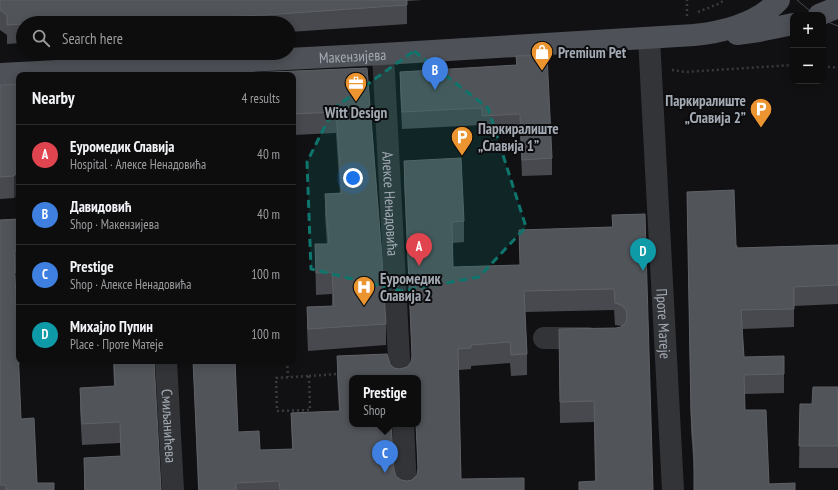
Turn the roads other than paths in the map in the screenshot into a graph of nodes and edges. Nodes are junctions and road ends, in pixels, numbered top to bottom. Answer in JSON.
{"nodes":[{"id":1,"x":779,"y":0,"type":"edge"},
{"id":2,"x":838,"y":7,"type":"edge"},
{"id":3,"x":826,"y":12,"type":"edge"},
{"id":4,"x":790,"y":25,"type":"edge"},
{"id":5,"x":705,"y":34,"type":"junction"},
{"id":6,"x":650,"y":38,"type":"junction"},
{"id":7,"x":383,"y":54,"type":"junction"},
{"id":8,"x":296,"y":60,"type":"edge"},
{"id":9,"x":296,"y":60,"type":"edge"},
{"id":10,"x":150,"y":70,"type":"edge"},
{"id":11,"x":75,"y":72,"type":"edge"},
{"id":12,"x":0,"y":74,"type":"edge"},
{"id":13,"x":16,"y":74,"type":"edge"},
{"id":14,"x":544,"y":338,"type":"dead end"},
{"id":15,"x":608,"y":338,"type":"edge"},
{"id":16,"x":166,"y":364,"type":"edge"},
{"id":17,"x":400,"y":375,"type":"edge"},
{"id":18,"x":403,"y":427,"type":"edge"},
{"id":19,"x":173,"y":490,"type":"edge"},
{"id":20,"x":406,"y":490,"type":"edge"},
{"id":21,"x":673,"y":490,"type":"edge"}],
"edges":[{"from":1,"to":5,"type":"main road","name":"Макензијева"},
{"from":2,"to":3,"type":"main road"},
{"from":4,"to":5,"type":"main road","name":"Макензијева"},
{"from":5,"to":6,"type":"main road","name":"Макензијева"},
{"from":6,"to":7,"type":"main road","name":"Макензијева"},
{"from":6,"to":21,"type":"street","name":"Проте Матеје"},
{"from":7,"to":8,"type":"main road","name":"Макензијева"},
{"from":7,"to":17,"type":"street","name":"Алексе Ненадовића"},
{"from":9,"to":10,"type":"main road","name":"Макензијева"},
{"from":10,"to":11,"type":"main road","name":"Макензијева"},
{"from":12,"to":13,"type":"main road","name":"Макензијева"},
{"from":14,"to":15,"type":"street"},
{"from":16,"to":19,"type":"street","name":"Смиљанићева"},
{"from":18,"to":20,"type":"street"}]}
